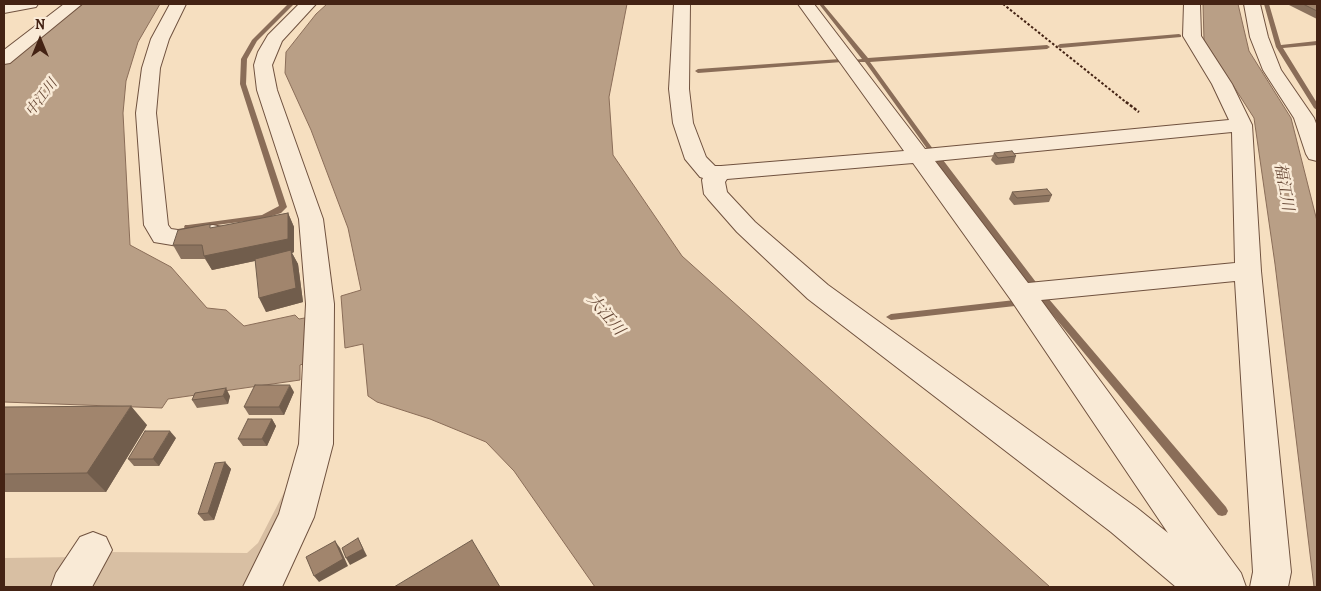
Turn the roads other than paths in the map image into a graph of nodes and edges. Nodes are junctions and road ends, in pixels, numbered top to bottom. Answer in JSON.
{"nodes":[{"id":1,"x":30,"y":4,"type":"edge"},
{"id":2,"x":74,"y":4,"type":"edge"},
{"id":3,"x":178,"y":4,"type":"edge"},
{"id":4,"x":308,"y":4,"type":"edge"},
{"id":5,"x":682,"y":4,"type":"edge"},
{"id":6,"x":806,"y":4,"type":"edge"},
{"id":7,"x":1192,"y":4,"type":"edge"},
{"id":8,"x":1252,"y":4,"type":"edge"},
{"id":9,"x":4,"y":8,"type":"edge"},
{"id":10,"x":4,"y":59,"type":"edge"},
{"id":11,"x":1311,"y":118,"type":"edge"},
{"id":12,"x":1242,"y":126,"type":"junction"},
{"id":13,"x":1317,"y":154,"type":"edge"},
{"id":14,"x":920,"y":156,"type":"junction"},
{"id":15,"x":721,"y":173,"type":"junction"},
{"id":16,"x":235,"y":230,"type":"edge"},
{"id":17,"x":1248,"y":271,"type":"junction"},
{"id":18,"x":1032,"y":292,"type":"junction"},
{"id":19,"x":92,"y":550,"type":"dead end"},
{"id":20,"x":70,"y":587,"type":"edge"},
{"id":21,"x":262,"y":587,"type":"edge"},
{"id":22,"x":1205,"y":587,"type":"edge"},
{"id":23,"x":1227,"y":587,"type":"edge"},
{"id":24,"x":1269,"y":587,"type":"edge"}],
"edges":[{"from":1,"to":9,"type":"street"},
{"from":2,"to":10,"type":"street"},
{"from":3,"to":16,"type":"street"},
{"from":4,"to":21,"type":"street"},
{"from":5,"to":15,"type":"street"},
{"from":6,"to":14,"type":"street"},
{"from":7,"to":12,"type":"street"},
{"from":8,"to":11,"type":"street"},
{"from":11,"to":13,"type":"street"},
{"from":12,"to":14,"type":"street"},
{"from":12,"to":17,"type":"street"},
{"from":14,"to":15,"type":"street"},
{"from":14,"to":18,"type":"street"},
{"from":15,"to":22,"type":"street"},
{"from":17,"to":18,"type":"street"},
{"from":17,"to":24,"type":"street"},
{"from":18,"to":23,"type":"street"},
{"from":19,"to":20,"type":"street"}]}
